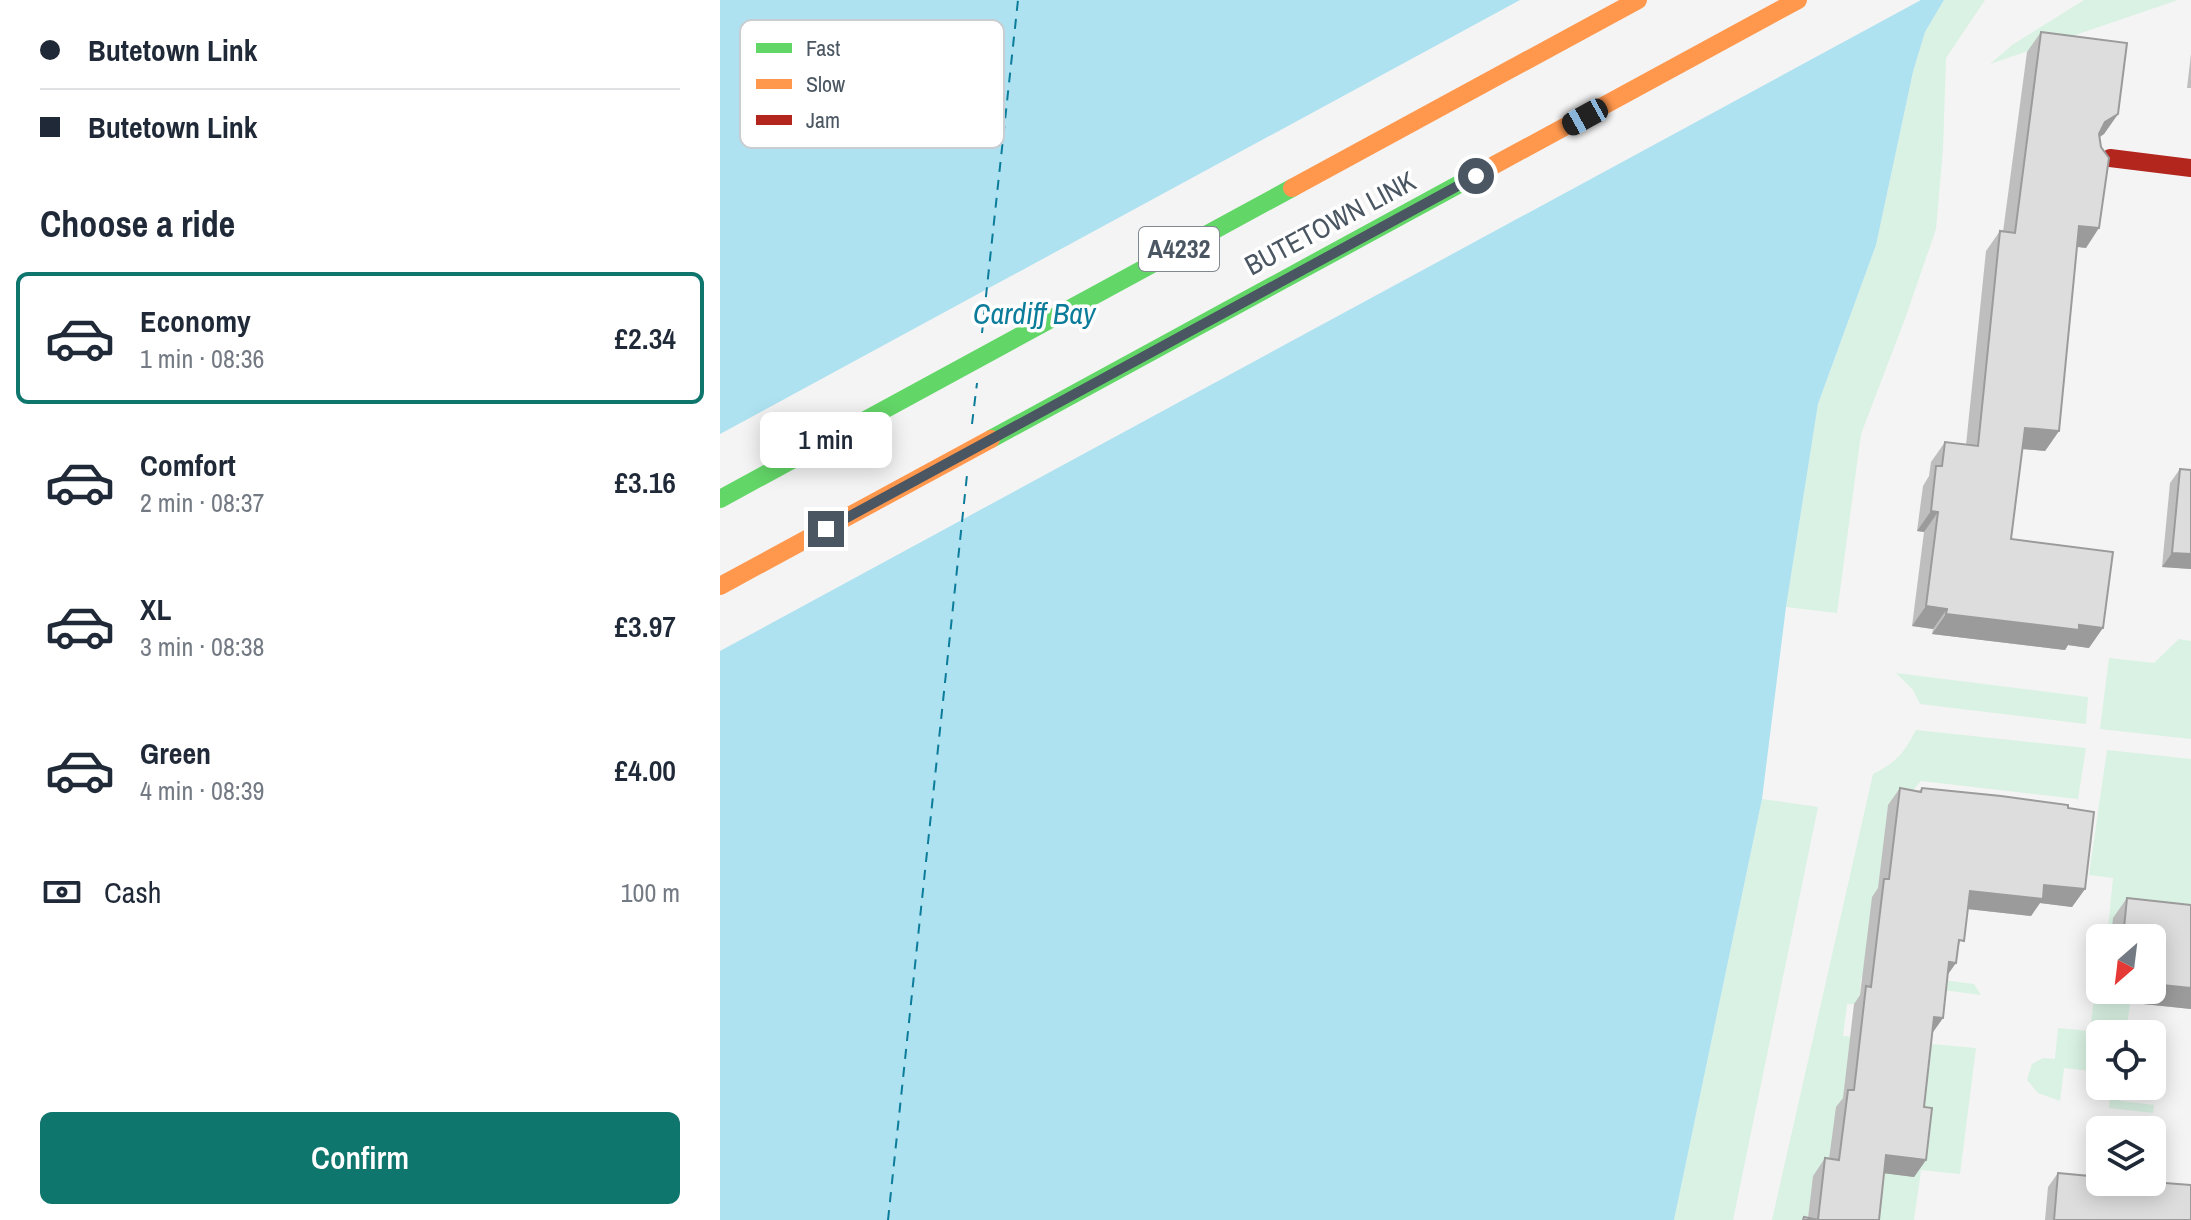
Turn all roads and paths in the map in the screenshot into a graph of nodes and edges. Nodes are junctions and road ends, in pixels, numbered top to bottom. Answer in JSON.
{"nodes":[{"id":1,"x":1638,"y":0,"type":"edge"},
{"id":2,"x":1798,"y":0,"type":"edge"},
{"id":3,"x":2110,"y":158,"type":"edge"},
{"id":4,"x":2182,"y":167,"type":"edge"},
{"id":5,"x":720,"y":499,"type":"edge"},
{"id":6,"x":720,"y":586,"type":"edge"}],
"edges":[{"from":1,"to":5,"type":"main road","name":"BUTETOWN LINK","number":"A4232"},
{"from":2,"to":6,"type":"main road","name":"BUTETOWN LINK","number":"A4232"},
{"from":3,"to":4,"type":"main road"}]}
